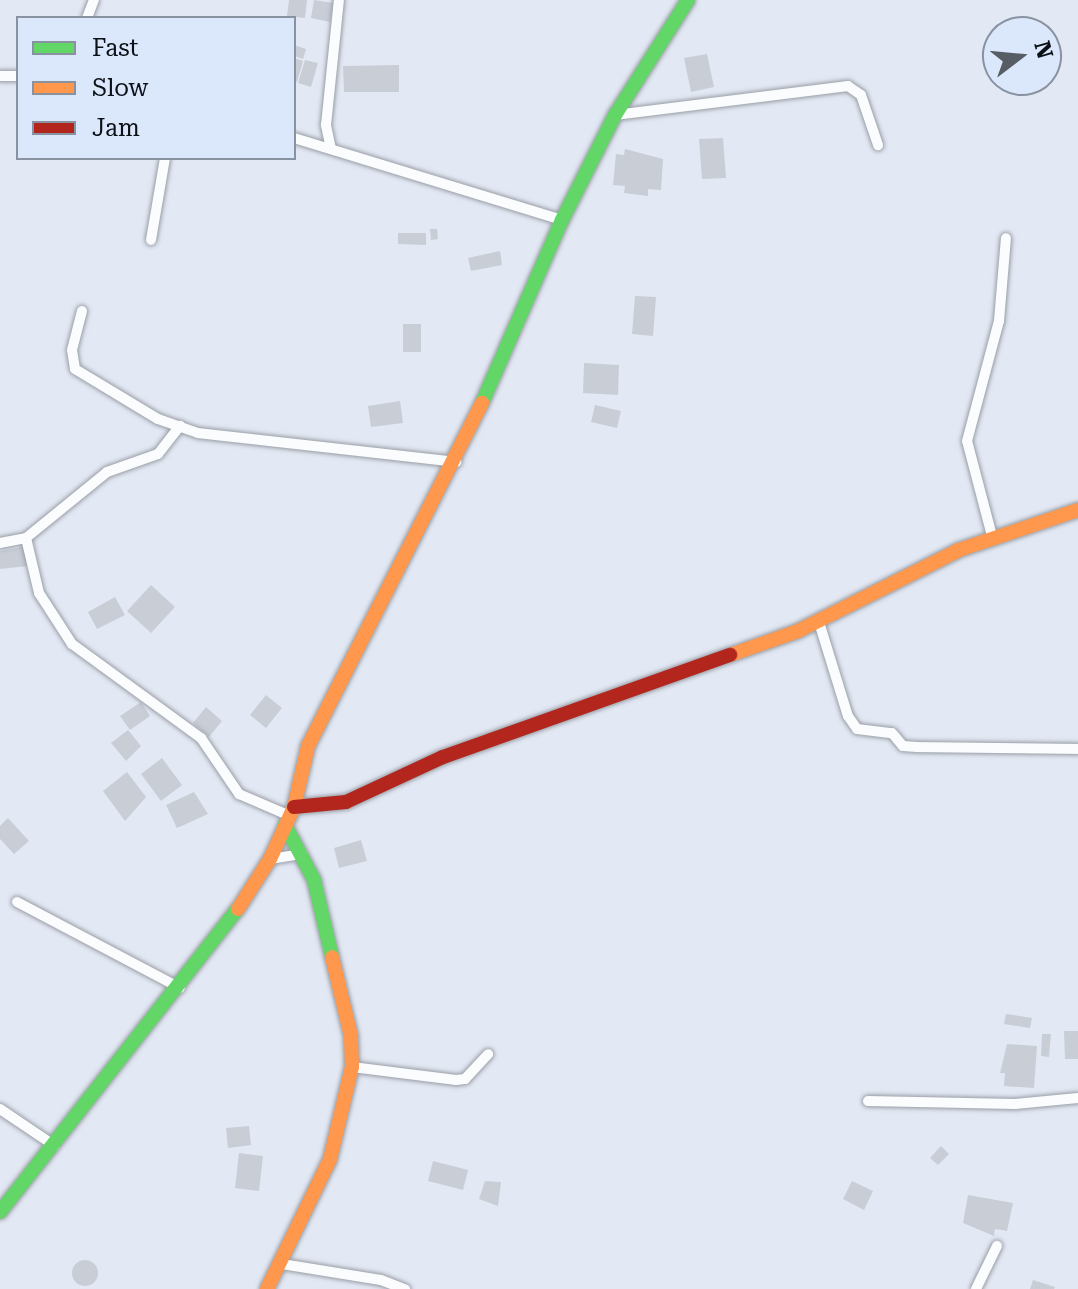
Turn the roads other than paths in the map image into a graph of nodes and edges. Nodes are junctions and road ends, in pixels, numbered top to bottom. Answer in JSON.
{"nodes":[{"id":1,"x":339,"y":0,"type":"edge"},
{"id":2,"x":688,"y":0,"type":"edge"},
{"id":3,"x":615,"y":115,"type":"junction"},
{"id":4,"x":296,"y":139,"type":"edge"},
{"id":5,"x":878,"y":145,"type":"dead end"},
{"id":6,"x":331,"y":149,"type":"junction"},
{"id":7,"x":165,"y":160,"type":"edge"},
{"id":8,"x":562,"y":220,"type":"junction"},
{"id":9,"x":1006,"y":238,"type":"dead end"},
{"id":10,"x":151,"y":240,"type":"dead end"},
{"id":11,"x":82,"y":311,"type":"dead end"},
{"id":12,"x":180,"y":426,"type":"junction"},
{"id":13,"x":456,"y":462,"type":"junction"},
{"id":14,"x":1078,"y":510,"type":"edge"},
{"id":15,"x":992,"y":536,"type":"junction"},
{"id":16,"x":26,"y":538,"type":"junction"},
{"id":17,"x":0,"y":543,"type":"edge"},
{"id":18,"x":819,"y":622,"type":"junction"},
{"id":19,"x":1078,"y":749,"type":"edge"},
{"id":20,"x":290,"y":816,"type":"junction"},
{"id":21,"x":303,"y":854,"type":"junction"},
{"id":22,"x":270,"y":859,"type":"junction"},
{"id":23,"x":17,"y":902,"type":"dead end"},
{"id":24,"x":180,"y":988,"type":"junction"},
{"id":25,"x":488,"y":1054,"type":"dead end"},
{"id":26,"x":352,"y":1067,"type":"junction"},
{"id":27,"x":1078,"y":1098,"type":"edge"},
{"id":28,"x":868,"y":1101,"type":"dead end"},
{"id":29,"x":0,"y":1109,"type":"edge"},
{"id":30,"x":55,"y":1146,"type":"junction"},
{"id":31,"x":0,"y":1212,"type":"edge"},
{"id":32,"x":997,"y":1246,"type":"dead end"},
{"id":33,"x":282,"y":1264,"type":"junction"},
{"id":34,"x":267,"y":1289,"type":"edge"},
{"id":35,"x":405,"y":1289,"type":"edge"},
{"id":36,"x":976,"y":1289,"type":"edge"}],
"edges":[{"from":1,"to":6,"type":"street"},
{"from":2,"to":3,"type":"street"},
{"from":3,"to":5,"type":"street"},
{"from":3,"to":8,"type":"street"},
{"from":4,"to":6,"type":"street"},
{"from":6,"to":8,"type":"street"},
{"from":7,"to":10,"type":"street"},
{"from":8,"to":13,"type":"street"},
{"from":9,"to":15,"type":"street"},
{"from":11,"to":12,"type":"street"},
{"from":12,"to":13,"type":"street"},
{"from":12,"to":16,"type":"street"},
{"from":13,"to":20,"type":"street"},
{"from":14,"to":15,"type":"street"},
{"from":15,"to":18,"type":"street"},
{"from":16,"to":17,"type":"street"},
{"from":16,"to":20,"type":"street"},
{"from":18,"to":19,"type":"street"},
{"from":18,"to":20,"type":"street"},
{"from":20,"to":21,"type":"street"},
{"from":20,"to":22,"type":"street"},
{"from":21,"to":22,"type":"street"},
{"from":21,"to":26,"type":"street"},
{"from":22,"to":24,"type":"street"},
{"from":23,"to":24,"type":"street"},
{"from":24,"to":30,"type":"street"},
{"from":25,"to":26,"type":"street"},
{"from":26,"to":33,"type":"street"},
{"from":27,"to":28,"type":"street"},
{"from":29,"to":30,"type":"street"},
{"from":30,"to":31,"type":"street"},
{"from":32,"to":36,"type":"street"},
{"from":33,"to":34,"type":"street"},
{"from":33,"to":35,"type":"street"}]}
